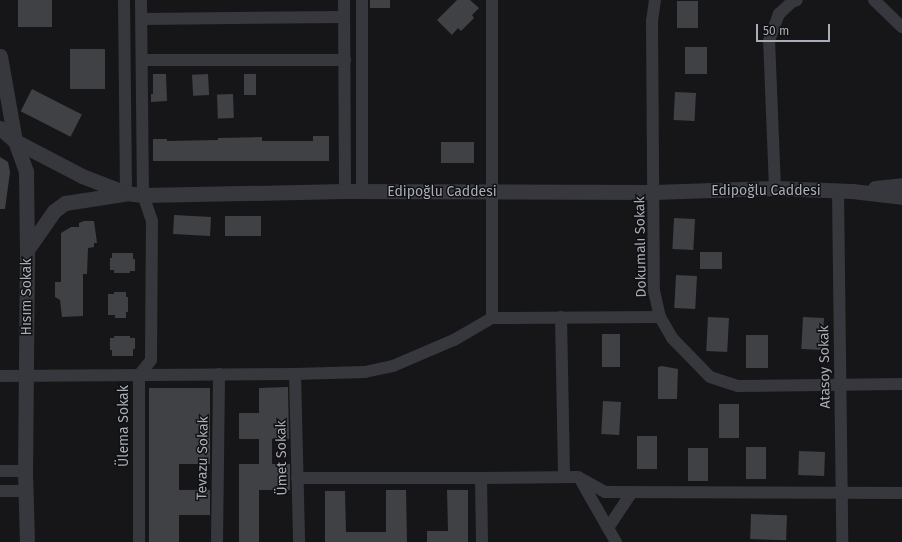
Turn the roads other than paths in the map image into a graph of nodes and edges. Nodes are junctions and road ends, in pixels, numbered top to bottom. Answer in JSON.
{"nodes":[{"id":1,"x":124,"y":0,"type":"edge"},
{"id":2,"x":141,"y":0,"type":"edge"},
{"id":3,"x":344,"y":0,"type":"edge"},
{"id":4,"x":362,"y":0,"type":"edge"},
{"id":5,"x":492,"y":0,"type":"edge"},
{"id":6,"x":655,"y":0,"type":"edge"},
{"id":7,"x":796,"y":0,"type":"edge"},
{"id":8,"x":874,"y":0,"type":"edge"},
{"id":9,"x":344,"y":18,"type":"junction"},
{"id":10,"x":142,"y":19,"type":"junction"},
{"id":11,"x":902,"y":27,"type":"edge"},
{"id":12,"x":0,"y":56,"type":"edge"},
{"id":13,"x":142,"y":60,"type":"junction"},
{"id":14,"x":345,"y":60,"type":"junction"},
{"id":15,"x":0,"y":128,"type":"edge"},
{"id":16,"x":15,"y":140,"type":"junction"},
{"id":17,"x":902,"y":185,"type":"edge"},
{"id":18,"x":775,"y":188,"type":"junction"},
{"id":19,"x":345,"y":191,"type":"junction"},
{"id":20,"x":362,"y":191,"type":"junction"},
{"id":21,"x":845,"y":191,"type":"junction"},
{"id":22,"x":494,"y":192,"type":"junction"},
{"id":23,"x":654,"y":192,"type":"junction"},
{"id":24,"x":126,"y":193,"type":"junction"},
{"id":25,"x":143,"y":195,"type":"junction"},
{"id":26,"x":902,"y":197,"type":"edge"},
{"id":27,"x":27,"y":250,"type":"junction"},
{"id":28,"x":660,"y":317,"type":"junction"},
{"id":29,"x":492,"y":318,"type":"junction"},
{"id":30,"x":561,"y":318,"type":"junction"},
{"id":31,"x":219,"y":374,"type":"junction"},
{"id":32,"x":295,"y":374,"type":"junction"},
{"id":33,"x":139,"y":375,"type":"junction"},
{"id":34,"x":0,"y":376,"type":"edge"},
{"id":35,"x":26,"y":376,"type":"junction"},
{"id":36,"x":902,"y":384,"type":"edge"},
{"id":37,"x":840,"y":385,"type":"junction"},
{"id":38,"x":0,"y":471,"type":"edge"},
{"id":39,"x":25,"y":471,"type":"junction"},
{"id":40,"x":578,"y":476,"type":"junction"},
{"id":41,"x":564,"y":477,"type":"junction"},
{"id":42,"x":297,"y":478,"type":"junction"},
{"id":43,"x":481,"y":478,"type":"junction"},
{"id":44,"x":0,"y":491,"type":"edge"},
{"id":45,"x":26,"y":491,"type":"junction"},
{"id":46,"x":632,"y":492,"type":"junction"},
{"id":47,"x":841,"y":493,"type":"junction"},
{"id":48,"x":902,"y":493,"type":"edge"},
{"id":49,"x":608,"y":528,"type":"junction"},
{"id":50,"x":27,"y":542,"type":"edge"},
{"id":51,"x":138,"y":542,"type":"edge"},
{"id":52,"x":217,"y":542,"type":"edge"},
{"id":53,"x":299,"y":542,"type":"edge"},
{"id":54,"x":482,"y":542,"type":"edge"},
{"id":55,"x":616,"y":542,"type":"edge"},
{"id":56,"x":842,"y":542,"type":"edge"}],
"edges":[{"from":1,"to":24,"type":"street"},
{"from":2,"to":10,"type":"street","name":"Ülema Sokak"},
{"from":3,"to":9,"type":"street"},
{"from":4,"to":20,"type":"street"},
{"from":5,"to":22,"type":"street"},
{"from":6,"to":23,"type":"street","name":"Dokumalı Sokak"},
{"from":7,"to":18,"type":"street"},
{"from":8,"to":11,"type":"street"},
{"from":9,"to":10,"type":"street"},
{"from":9,"to":14,"type":"street"},
{"from":10,"to":13,"type":"street","name":"Ülema Sokak"},
{"from":12,"to":16,"type":"street","name":"Hısım Sokak"},
{"from":13,"to":14,"type":"street"},
{"from":13,"to":25,"type":"street","name":"Ülema Sokak"},
{"from":14,"to":19,"type":"street"},
{"from":15,"to":16,"type":"street","name":"Edipoğlu Caddesi"},
{"from":16,"to":24,"type":"street","name":"Edipoğlu Caddesi"},
{"from":16,"to":27,"type":"street","name":"Hısım Sokak"},
{"from":17,"to":21,"type":"street"},
{"from":18,"to":21,"type":"street","name":"Edipoğlu Caddesi"},
{"from":18,"to":23,"type":"street","name":"Edipoğlu Caddesi"},
{"from":19,"to":20,"type":"street","name":"Edipoğlu Caddesi"},
{"from":19,"to":25,"type":"street","name":"Edipoğlu Caddesi"},
{"from":20,"to":22,"type":"street","name":"Edipoğlu Caddesi"},
{"from":21,"to":26,"type":"street"},
{"from":21,"to":37,"type":"street","name":"Atasoy Sokak"},
{"from":22,"to":23,"type":"street","name":"Edipoğlu Caddesi"},
{"from":22,"to":29,"type":"street"},
{"from":23,"to":28,"type":"street","name":"Dokumalı Sokak"},
{"from":24,"to":25,"type":"street","name":"Edipoğlu Caddesi"},
{"from":24,"to":27,"type":"street"},
{"from":25,"to":33,"type":"street","name":"Ülema Sokak"},
{"from":27,"to":35,"type":"street","name":"Hısım Sokak"},
{"from":28,"to":30,"type":"street"},
{"from":28,"to":37,"type":"street","name":"Dokumalı Sokak"},
{"from":29,"to":30,"type":"street"},
{"from":29,"to":32,"type":"street"},
{"from":30,"to":41,"type":"street"},
{"from":31,"to":32,"type":"street"},
{"from":31,"to":33,"type":"street"},
{"from":31,"to":52,"type":"street","name":"Tevazu Sokak"},
{"from":32,"to":42,"type":"street","name":"Ümet Sokak"},
{"from":33,"to":35,"type":"street"},
{"from":33,"to":51,"type":"street","name":"Ülema Sokak"},
{"from":34,"to":35,"type":"street"},
{"from":35,"to":39,"type":"street","name":"Hısım Sokak"},
{"from":36,"to":37,"type":"street","name":"Dokumalı Sokak"},
{"from":37,"to":47,"type":"street","name":"Atasoy Sokak"},
{"from":38,"to":39,"type":"street"},
{"from":39,"to":45,"type":"street","name":"Hısım Sokak"},
{"from":40,"to":41,"type":"street"},
{"from":40,"to":46,"type":"street"},
{"from":40,"to":49,"type":"street"},
{"from":41,"to":43,"type":"street"},
{"from":42,"to":43,"type":"street"},
{"from":42,"to":53,"type":"street","name":"Ümet Sokak"},
{"from":43,"to":54,"type":"street"},
{"from":44,"to":45,"type":"street"},
{"from":45,"to":50,"type":"street","name":"Hısım Sokak"},
{"from":46,"to":47,"type":"street"},
{"from":46,"to":49,"type":"street"},
{"from":47,"to":48,"type":"street"},
{"from":47,"to":56,"type":"street","name":"Atasoy Sokak"},
{"from":49,"to":55,"type":"street"}]}
